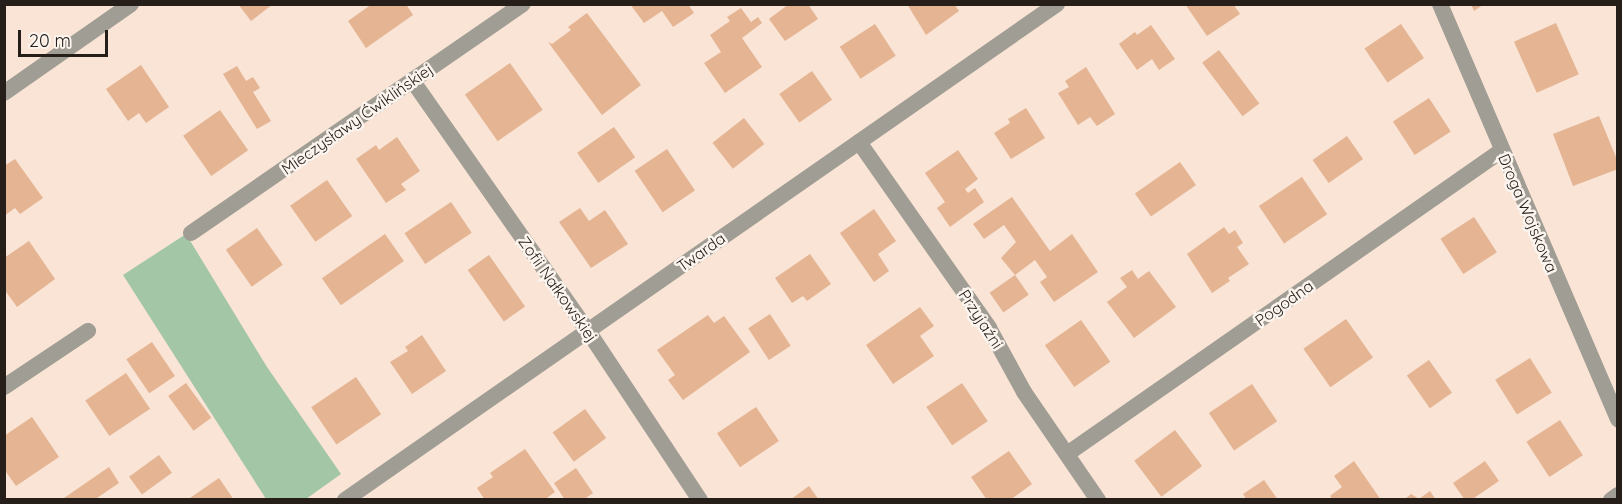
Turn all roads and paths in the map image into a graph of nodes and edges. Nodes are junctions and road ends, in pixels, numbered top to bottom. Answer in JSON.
{"nodes":[{"id":1,"x":131,"y":4,"type":"edge"},
{"id":2,"x":523,"y":4,"type":"edge"},
{"id":3,"x":1057,"y":4,"type":"edge"},
{"id":4,"x":1440,"y":4,"type":"edge"},
{"id":5,"x":412,"y":80,"type":"junction"},
{"id":6,"x":4,"y":93,"type":"edge"},
{"id":7,"x":859,"y":142,"type":"junction"},
{"id":8,"x":1501,"y":151,"type":"junction"},
{"id":9,"x":191,"y":233,"type":"dead end"},
{"id":10,"x":588,"y":331,"type":"junction"},
{"id":11,"x":88,"y":332,"type":"dead end"},
{"id":12,"x":4,"y":387,"type":"edge"},
{"id":13,"x":1617,"y":420,"type":"edge"},
{"id":14,"x":1066,"y":454,"type":"junction"},
{"id":15,"x":1617,"y":495,"type":"edge"},
{"id":16,"x":345,"y":500,"type":"edge"},
{"id":17,"x":700,"y":500,"type":"edge"},
{"id":18,"x":1098,"y":500,"type":"edge"},
{"id":19,"x":1611,"y":500,"type":"edge"}],
"edges":[{"from":1,"to":6,"type":"street"},
{"from":2,"to":5,"type":"street","name":"Mieczysławy Ćwiklińskiej"},
{"from":3,"to":7,"type":"street","name":"Twarda"},
{"from":4,"to":8,"type":"street","name":"Droga Wojskowa"},
{"from":5,"to":9,"type":"street","name":"Mieczysławy Ćwiklińskiej"},
{"from":5,"to":10,"type":"street","name":"Zofii Nałkowskiej"},
{"from":7,"to":10,"type":"street","name":"Twarda"},
{"from":7,"to":14,"type":"street","name":"Przyjaźni"},
{"from":8,"to":13,"type":"street","name":"Droga Wojskowa"},
{"from":8,"to":14,"type":"street","name":"Pogodna"},
{"from":10,"to":16,"type":"street","name":"Twarda"},
{"from":10,"to":17,"type":"street","name":"Zofii Nałkowskiej"},
{"from":11,"to":12,"type":"street"},
{"from":14,"to":18,"type":"street","name":"Przyjaźni"},
{"from":15,"to":19,"type":"street"}]}
